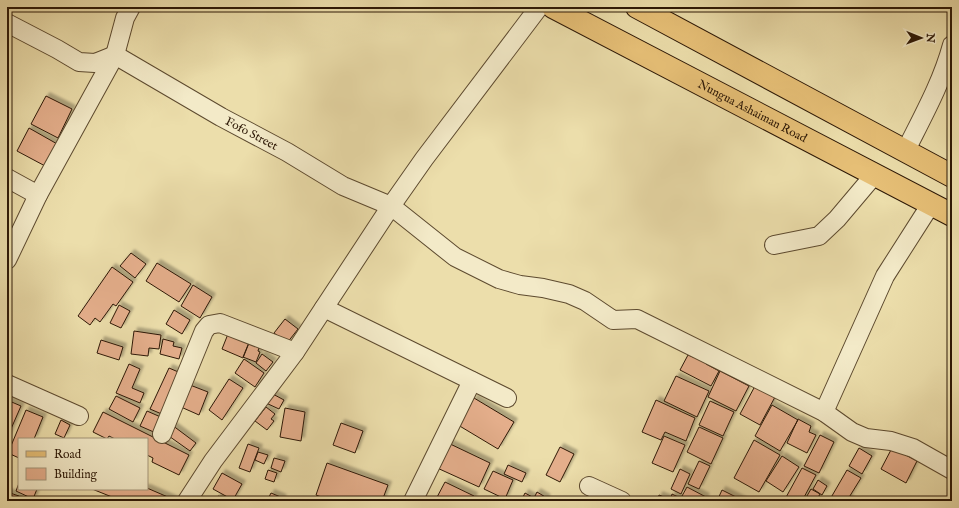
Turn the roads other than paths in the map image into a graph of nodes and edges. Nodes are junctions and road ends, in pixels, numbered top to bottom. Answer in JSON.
{"nodes":[{"id":1,"x":131,"y":7,"type":"edge"},
{"id":2,"x":539,"y":7,"type":"edge"},
{"id":3,"x":637,"y":7,"type":"edge"},
{"id":4,"x":567,"y":10,"type":"edge"},
{"id":5,"x":7,"y":23,"type":"edge"},
{"id":6,"x":952,"y":45,"type":"edge"},
{"id":7,"x":115,"y":55,"type":"junction"},
{"id":8,"x":906,"y":150,"type":"junction"},
{"id":9,"x":875,"y":174,"type":"junction"},
{"id":10,"x":952,"y":176,"type":"edge"},
{"id":11,"x":7,"y":178,"type":"edge"},
{"id":12,"x":38,"y":195,"type":"junction"},
{"id":13,"x":931,"y":204,"type":"junction"},
{"id":14,"x":391,"y":206,"type":"junction"},
{"id":15,"x":952,"y":215,"type":"edge"},
{"id":16,"x":774,"y":245,"type":"dead end"},
{"id":17,"x":7,"y":260,"type":"edge"},
{"id":18,"x":324,"y":308,"type":"junction"},
{"id":19,"x":295,"y":352,"type":"junction"},
{"id":20,"x":472,"y":381,"type":"junction"},
{"id":21,"x":7,"y":384,"type":"edge"},
{"id":22,"x":507,"y":398,"type":"dead end"},
{"id":23,"x":824,"y":412,"type":"junction"},
{"id":24,"x":79,"y":416,"type":"dead end"},
{"id":25,"x":162,"y":434,"type":"dead end"},
{"id":26,"x":952,"y":470,"type":"edge"},
{"id":27,"x":589,"y":486,"type":"dead end"},
{"id":28,"x":187,"y":501,"type":"edge"},
{"id":29,"x":414,"y":501,"type":"edge"},
{"id":30,"x":622,"y":501,"type":"edge"}],
"edges":[{"from":1,"to":7,"type":"street"},
{"from":2,"to":14,"type":"street"},
{"from":3,"to":8,"type":"main road"},
{"from":4,"to":9,"type":"main road","name":"Nungua Ashaiman Road"},
{"from":5,"to":7,"type":"street"},
{"from":6,"to":8,"type":"street"},
{"from":7,"to":12,"type":"street"},
{"from":7,"to":14,"type":"street","name":"Fofo Street"},
{"from":8,"to":10,"type":"main road"},
{"from":9,"to":13,"type":"main road","name":"Nungua Ashaiman Road"},
{"from":9,"to":16,"type":"street"},
{"from":11,"to":12,"type":"street"},
{"from":12,"to":17,"type":"street"},
{"from":13,"to":15,"type":"main road","name":"Nungua Ashaiman Road"},
{"from":13,"to":23,"type":"street"},
{"from":14,"to":18,"type":"street"},
{"from":14,"to":23,"type":"street","name":"Fofo Street"},
{"from":18,"to":19,"type":"street"},
{"from":18,"to":20,"type":"street"},
{"from":19,"to":25,"type":"street"},
{"from":19,"to":28,"type":"street"},
{"from":20,"to":22,"type":"street"},
{"from":20,"to":29,"type":"street"},
{"from":21,"to":24,"type":"street"},
{"from":23,"to":26,"type":"street","name":"Fofo Street"},
{"from":27,"to":30,"type":"street"}]}
